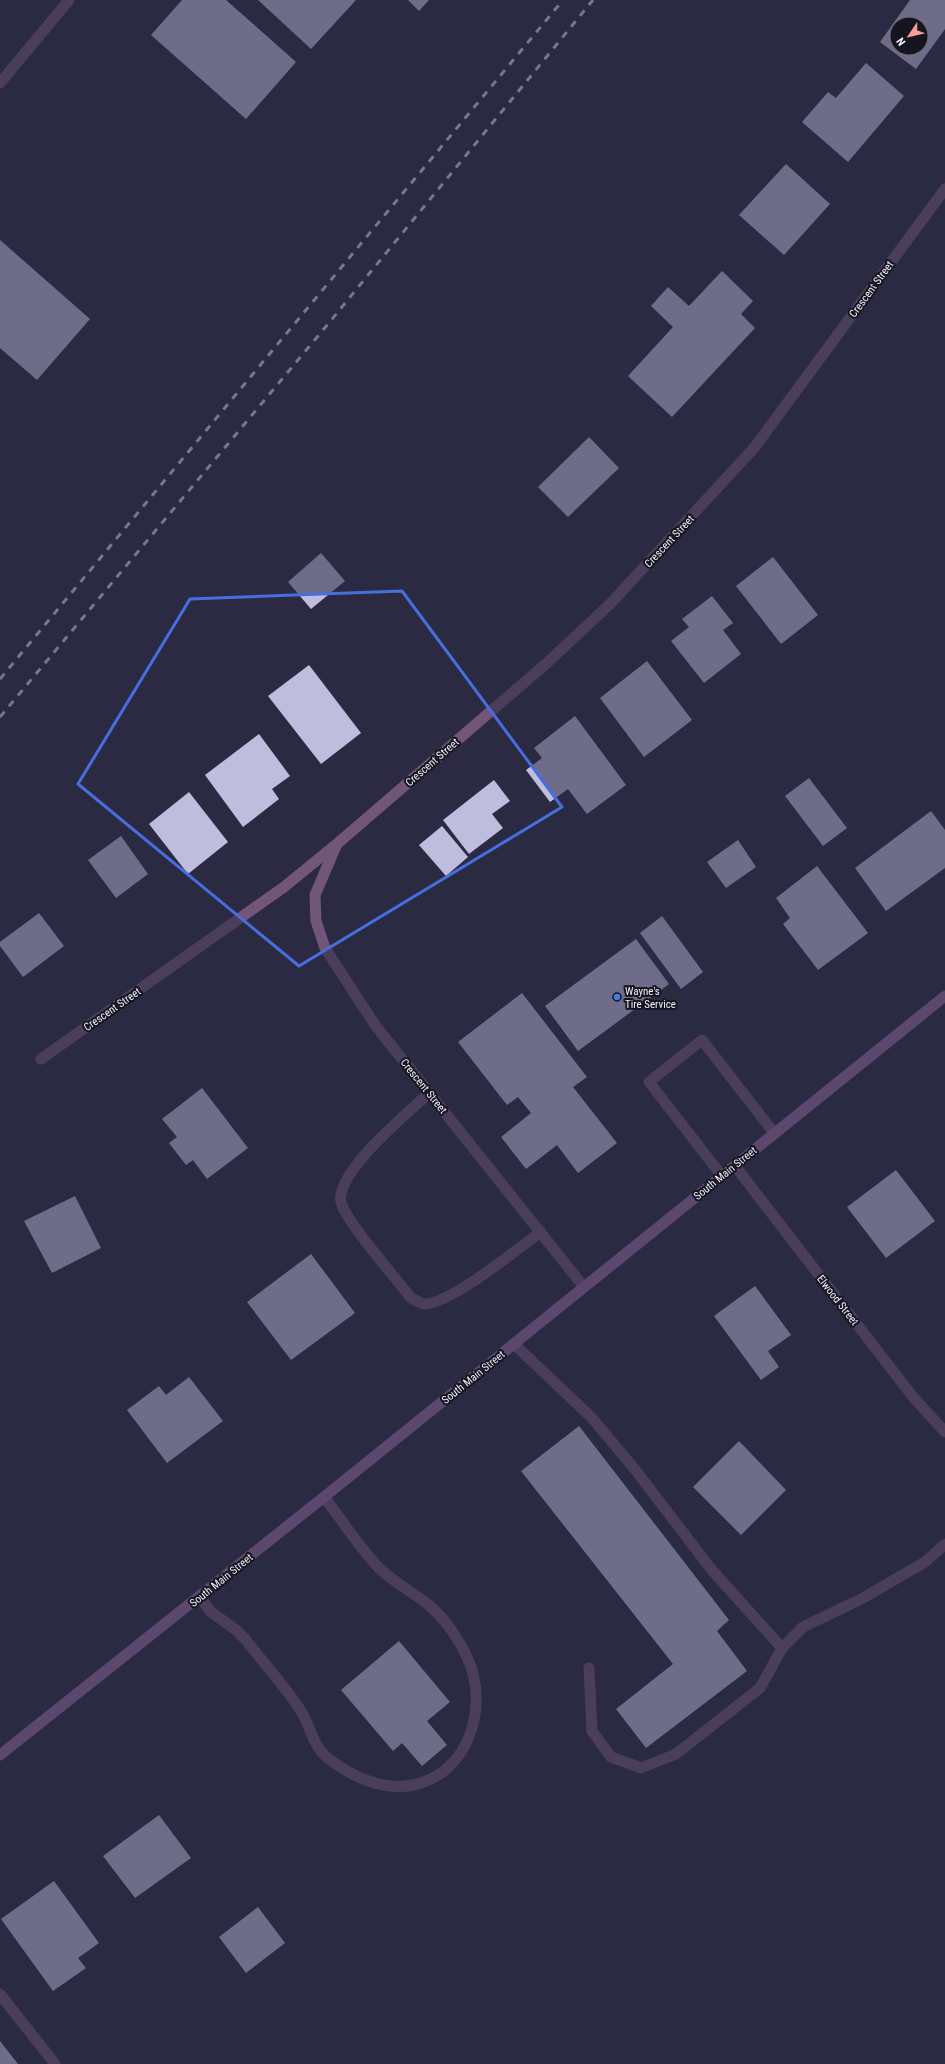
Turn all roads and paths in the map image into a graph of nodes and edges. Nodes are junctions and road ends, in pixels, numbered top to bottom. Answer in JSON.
{"nodes":[{"id":1,"x":69,"y":0,"type":"edge"},
{"id":2,"x":0,"y":83,"type":"edge"},
{"id":3,"x":945,"y":189,"type":"edge"},
{"id":4,"x":338,"y":843,"type":"junction"},
{"id":5,"x":945,"y":996,"type":"edge"},
{"id":6,"x":41,"y":1059,"type":"dead end"},
{"id":7,"x":429,"y":1092,"type":"junction"},
{"id":8,"x":774,"y":1133,"type":"junction"},
{"id":9,"x":735,"y":1166,"type":"junction"},
{"id":10,"x":722,"y":1176,"type":"junction"},
{"id":11,"x":541,"y":1232,"type":"junction"},
{"id":12,"x":584,"y":1287,"type":"junction"},
{"id":13,"x":514,"y":1344,"type":"junction"},
{"id":14,"x":945,"y":1432,"type":"edge"},
{"id":15,"x":324,"y":1497,"type":"junction"},
{"id":16,"x":945,"y":1544,"type":"edge"},
{"id":17,"x":200,"y":1597,"type":"junction"},
{"id":18,"x":782,"y":1648,"type":"junction"},
{"id":19,"x":589,"y":1668,"type":"dead end"},
{"id":20,"x":1,"y":1752,"type":"edge"},
{"id":21,"x":0,"y":1994,"type":"edge"},
{"id":22,"x":55,"y":2064,"type":"edge"}],
"edges":[{"from":1,"to":2,"type":"street"},
{"from":3,"to":4,"type":"street","name":"Crescent Street"},
{"from":4,"to":6,"type":"street","name":"Crescent Street"},
{"from":4,"to":7,"type":"street","name":"Crescent Street"},
{"from":5,"to":8,"type":"main road","name":"South Main Street"},
{"from":7,"to":11,"type":"street","name":"Crescent Street"},
{"from":7,"to":11,"type":"street"},
{"from":8,"to":9,"type":"main road","name":"South Main Street"},
{"from":8,"to":10,"type":"street"},
{"from":9,"to":10,"type":"main road","name":"South Main Street"},
{"from":9,"to":14,"type":"street","name":"Elwood Street"},
{"from":10,"to":12,"type":"main road","name":"South Main Street"},
{"from":11,"to":12,"type":"street","name":"Crescent Street"},
{"from":12,"to":13,"type":"main road","name":"South Main Street"},
{"from":13,"to":15,"type":"main road","name":"South Main Street"},
{"from":13,"to":18,"type":"street"},
{"from":15,"to":17,"type":"main road","name":"South Main Street"},
{"from":15,"to":17,"type":"street"},
{"from":16,"to":18,"type":"street"},
{"from":17,"to":20,"type":"main road","name":"South Main Street"},
{"from":18,"to":19,"type":"street"},
{"from":21,"to":22,"type":"street"}]}
